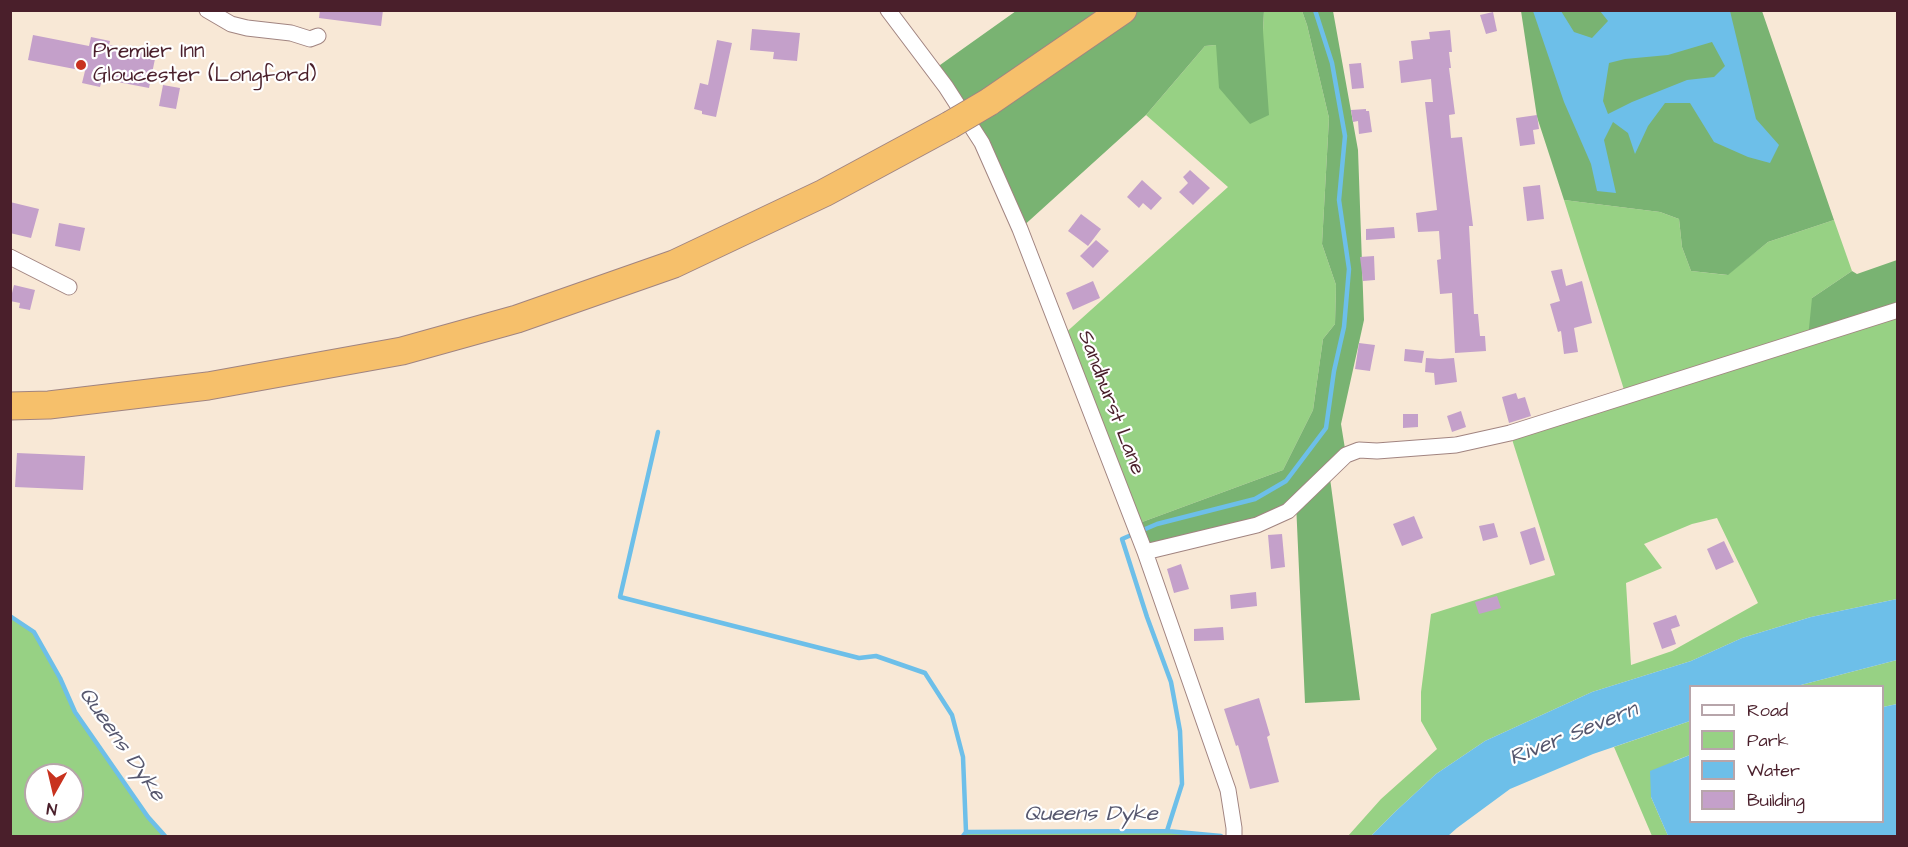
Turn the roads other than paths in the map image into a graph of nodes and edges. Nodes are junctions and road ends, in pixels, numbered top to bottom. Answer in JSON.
{"nodes":[{"id":1,"x":207,"y":10,"type":"edge"},
{"id":2,"x":888,"y":10,"type":"edge"},
{"id":3,"x":1123,"y":10,"type":"edge"},
{"id":4,"x":318,"y":36,"type":"dead end"},
{"id":5,"x":10,"y":257,"type":"edge"},
{"id":6,"x":69,"y":287,"type":"dead end"},
{"id":7,"x":1898,"y":310,"type":"edge"},
{"id":8,"x":10,"y":406,"type":"edge"},
{"id":9,"x":1145,"y":552,"type":"junction"},
{"id":10,"x":1234,"y":832,"type":"edge"}],
"edges":[{"from":1,"to":4,"type":"street"},
{"from":2,"to":9,"type":"street","name":"Sandhurst Lane"},
{"from":3,"to":8,"type":"highway","bridge":true},
{"from":5,"to":6,"type":"street"},
{"from":7,"to":9,"type":"street"},
{"from":9,"to":10,"type":"street","name":"Sandhurst Lane"}]}
